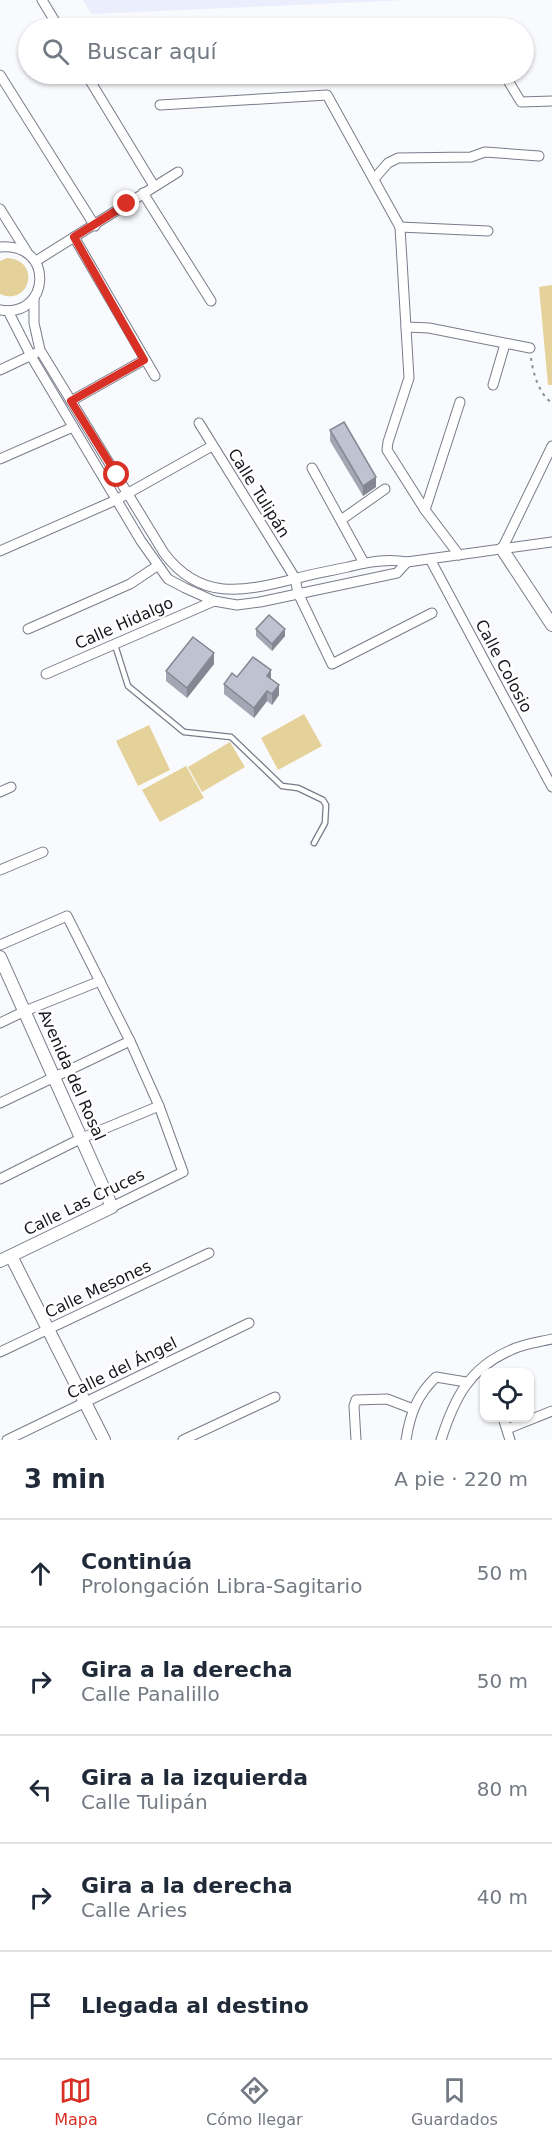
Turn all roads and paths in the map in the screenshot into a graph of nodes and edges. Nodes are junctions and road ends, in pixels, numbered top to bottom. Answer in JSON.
{"nodes":[{"id":1,"x":42,"y":0,"type":"edge"},
{"id":2,"x":53,"y":18,"type":"edge"},
{"id":3,"x":0,"y":75,"type":"edge"},
{"id":4,"x":93,"y":84,"type":"edge"},
{"id":5,"x":510,"y":84,"type":"edge"},
{"id":6,"x":552,"y":101,"type":"edge"},
{"id":7,"x":160,"y":105,"type":"dead end"},
{"id":8,"x":539,"y":156,"type":"dead end"},
{"id":9,"x":178,"y":172,"type":"dead end"},
{"id":10,"x":374,"y":179,"type":"junction"},
{"id":11,"x":154,"y":186,"type":"junction"},
{"id":12,"x":143,"y":193,"type":"junction"},
{"id":13,"x":0,"y":209,"type":"edge"},
{"id":14,"x":95,"y":226,"type":"junction"},
{"id":15,"x":400,"y":227,"type":"junction"},
{"id":16,"x":488,"y":231,"type":"dead end"},
{"id":17,"x":74,"y":237,"type":"junction"},
{"id":18,"x":0,"y":248,"type":"edge"},
{"id":19,"x":27,"y":252,"type":"junction"},
{"id":20,"x":36,"y":261,"type":"junction"},
{"id":21,"x":34,"y":298,"type":"junction"},
{"id":22,"x":211,"y":301,"type":"dead end"},
{"id":23,"x":4,"y":310,"type":"edge"},
{"id":24,"x":406,"y":327,"type":"junction"},
{"id":25,"x":505,"y":344,"type":"junction"},
{"id":26,"x":530,"y":348,"type":"joint"},
{"id":27,"x":40,"y":350,"type":"junction"},
{"id":28,"x":31,"y":356,"type":"junction"},
{"id":29,"x":144,"y":360,"type":"junction"},
{"id":30,"x":0,"y":370,"type":"edge"},
{"id":31,"x":155,"y":376,"type":"dead end"},
{"id":32,"x":493,"y":385,"type":"dead end"},
{"id":33,"x":71,"y":401,"type":"junction"},
{"id":34,"x":460,"y":402,"type":"dead end"},
{"id":35,"x":552,"y":403,"type":"edge"},
{"id":36,"x":199,"y":423,"type":"dead end"},
{"id":37,"x":73,"y":427,"type":"junction"},
{"id":38,"x":212,"y":446,"type":"junction"},
{"id":39,"x":552,"y":446,"type":"edge"},
{"id":40,"x":0,"y":459,"type":"edge"},
{"id":41,"x":312,"y":468,"type":"dead end"},
{"id":42,"x":385,"y":489,"type":"dead end"},
{"id":43,"x":129,"y":494,"type":"junction"},
{"id":44,"x":116,"y":500,"type":"junction"},
{"id":45,"x":425,"y":510,"type":"junction"},
{"id":46,"x":341,"y":520,"type":"junction"},
{"id":47,"x":552,"y":542,"type":"edge"},
{"id":48,"x":502,"y":549,"type":"junction"},
{"id":49,"x":0,"y":551,"type":"edge"},
{"id":50,"x":459,"y":555,"type":"junction"},
{"id":51,"x":430,"y":559,"type":"junction"},
{"id":52,"x":407,"y":562,"type":"junction"},
{"id":53,"x":364,"y":563,"type":"junction"},
{"id":54,"x":157,"y":566,"type":"junction"},
{"id":55,"x":295,"y":578,"type":"junction"},
{"id":56,"x":298,"y":592,"type":"junction"},
{"id":57,"x":214,"y":601,"type":"junction"},
{"id":58,"x":432,"y":613,"type":"dead end"},
{"id":59,"x":552,"y":625,"type":"edge"},
{"id":60,"x":28,"y":629,"type":"dead end"},
{"id":61,"x":115,"y":644,"type":"junction"},
{"id":62,"x":46,"y":674,"type":"dead end"},
{"id":63,"x":11,"y":787,"type":"dead end"},
{"id":64,"x":552,"y":787,"type":"edge"},
{"id":65,"x":0,"y":792,"type":"edge"},
{"id":66,"x":314,"y":843,"type":"dead end"},
{"id":67,"x":43,"y":852,"type":"dead end"},
{"id":68,"x":0,"y":870,"type":"edge"},
{"id":69,"x":0,"y":945,"type":"edge"},
{"id":70,"x":0,"y":957,"type":"edge"},
{"id":71,"x":100,"y":981,"type":"junction"},
{"id":72,"x":25,"y":1011,"type":"junction"},
{"id":73,"x":0,"y":1023,"type":"edge"},
{"id":74,"x":130,"y":1041,"type":"junction"},
{"id":75,"x":54,"y":1076,"type":"junction"},
{"id":76,"x":0,"y":1102,"type":"edge"},
{"id":77,"x":159,"y":1106,"type":"junction"},
{"id":78,"x":82,"y":1138,"type":"junction"},
{"id":79,"x":0,"y":1179,"type":"edge"},
{"id":80,"x":112,"y":1207,"type":"junction"},
{"id":81,"x":210,"y":1253,"type":"dead end"},
{"id":82,"x":5,"y":1259,"type":"edge"},
{"id":83,"x":249,"y":1323,"type":"dead end"},
{"id":84,"x":47,"y":1330,"type":"junction"},
{"id":85,"x":552,"y":1339,"type":"edge"},
{"id":86,"x":0,"y":1352,"type":"edge"},
{"id":87,"x":487,"y":1368,"type":"edge"},
{"id":88,"x":480,"y":1373,"type":"edge"},
{"id":89,"x":466,"y":1382,"type":"junction"},
{"id":90,"x":275,"y":1397,"type":"dead end"},
{"id":91,"x":84,"y":1404,"type":"junction"},
{"id":92,"x":413,"y":1409,"type":"junction"},
{"id":93,"x":552,"y":1411,"type":"edge"},
{"id":94,"x":504,"y":1422,"type":"edge"},
{"id":95,"x":507,"y":1429,"type":"junction"},
{"id":96,"x":7,"y":1440,"type":"edge"},
{"id":97,"x":104,"y":1440,"type":"edge"},
{"id":98,"x":183,"y":1440,"type":"edge"},
{"id":99,"x":356,"y":1440,"type":"edge"},
{"id":100,"x":406,"y":1440,"type":"edge"},
{"id":101,"x":441,"y":1440,"type":"edge"},
{"id":102,"x":510,"y":1440,"type":"edge"}],
"edges":[{"from":1,"to":2,"type":"street"},
{"from":3,"to":14,"type":"street"},
{"from":4,"to":11,"type":"street"},
{"from":5,"to":6,"type":"street"},
{"from":7,"to":10,"type":"street"},
{"from":8,"to":10,"type":"street"},
{"from":9,"to":11,"type":"street"},
{"from":10,"to":15,"type":"street"},
{"from":11,"to":12,"type":"street"},
{"from":12,"to":14,"type":"street"},
{"from":12,"to":22,"type":"street"},
{"from":13,"to":19,"type":"street"},
{"from":14,"to":17,"type":"street"},
{"from":15,"to":16,"type":"street"},
{"from":15,"to":24,"type":"street"},
{"from":17,"to":20,"type":"street"},
{"from":17,"to":29,"type":"street"},
{"from":18,"to":19,"type":"street"},
{"from":19,"to":20,"type":"street"},
{"from":20,"to":21,"type":"street"},
{"from":21,"to":23,"type":"street"},
{"from":21,"to":27,"type":"street"},
{"from":23,"to":28,"type":"street"},
{"from":24,"to":25,"type":"street"},
{"from":24,"to":45,"type":"street"},
{"from":25,"to":26,"type":"street"},
{"from":25,"to":32,"type":"street"},
{"from":26,"to":35,"type":"path"},
{"from":27,"to":28,"type":"street"},
{"from":27,"to":33,"type":"street"},
{"from":28,"to":30,"type":"street"},
{"from":28,"to":37,"type":"street"},
{"from":29,"to":31,"type":"street"},
{"from":29,"to":33,"type":"street"},
{"from":33,"to":43,"type":"street"},
{"from":34,"to":45,"type":"street"},
{"from":36,"to":38,"type":"street","name":"Calle Tulipán"},
{"from":37,"to":40,"type":"street"},
{"from":37,"to":44,"type":"street"},
{"from":38,"to":43,"type":"street"},
{"from":38,"to":55,"type":"street","name":"Calle Tulipán"},
{"from":39,"to":48,"type":"street"},
{"from":41,"to":46,"type":"street"},
{"from":42,"to":46,"type":"street"},
{"from":43,"to":44,"type":"street"},
{"from":43,"to":55,"type":"street"},
{"from":44,"to":49,"type":"street"},
{"from":44,"to":54,"type":"street"},
{"from":45,"to":50,"type":"street"},
{"from":46,"to":53,"type":"street"},
{"from":47,"to":48,"type":"street"},
{"from":48,"to":50,"type":"street"},
{"from":48,"to":59,"type":"street"},
{"from":50,"to":51,"type":"street"},
{"from":51,"to":52,"type":"street"},
{"from":51,"to":64,"type":"street","name":"Calle Colosio"},
{"from":52,"to":53,"type":"street"},
{"from":52,"to":56,"type":"street"},
{"from":53,"to":55,"type":"street"},
{"from":54,"to":57,"type":"street"},
{"from":54,"to":60,"type":"street"},
{"from":55,"to":56,"type":"street"},
{"from":56,"to":57,"type":"street"},
{"from":56,"to":58,"type":"street"},
{"from":57,"to":61,"type":"street","name":"Calle Hidalgo"},
{"from":61,"to":62,"type":"street","name":"Calle Hidalgo"},
{"from":61,"to":66,"type":"lane"},
{"from":63,"to":65,"type":"street"},
{"from":67,"to":68,"type":"street"},
{"from":69,"to":71,"type":"street"},
{"from":70,"to":72,"type":"street","name":"Avenida del Rosal"},
{"from":71,"to":72,"type":"street"},
{"from":71,"to":74,"type":"street"},
{"from":72,"to":73,"type":"street"},
{"from":72,"to":75,"type":"street","name":"Avenida del Rosal"},
{"from":74,"to":75,"type":"street"},
{"from":74,"to":77,"type":"street"},
{"from":75,"to":76,"type":"street"},
{"from":75,"to":78,"type":"street","name":"Avenida del Rosal"},
{"from":77,"to":78,"type":"street"},
{"from":77,"to":80,"type":"street","name":"Calle Las Cruces"},
{"from":78,"to":79,"type":"street"},
{"from":78,"to":80,"type":"street","name":"Avenida del Rosal"},
{"from":80,"to":82,"type":"street","name":"Calle Las Cruces"},
{"from":81,"to":84,"type":"street","name":"Calle Mesones"},
{"from":82,"to":84,"type":"street"},
{"from":83,"to":91,"type":"street","name":"Calle del Ángel"},
{"from":84,"to":86,"type":"street","name":"Calle Mesones"},
{"from":84,"to":91,"type":"street"},
{"from":85,"to":87,"type":"street"},
{"from":88,"to":89,"type":"street"},
{"from":89,"to":92,"type":"street"},
{"from":89,"to":101,"type":"street"},
{"from":90,"to":98,"type":"street"},
{"from":91,"to":96,"type":"street","name":"Calle del Ángel"},
{"from":91,"to":97,"type":"street"},
{"from":92,"to":99,"type":"street"},
{"from":92,"to":100,"type":"street"},
{"from":93,"to":95,"type":"street"},
{"from":94,"to":95,"type":"street"},
{"from":95,"to":102,"type":"street"}]}
